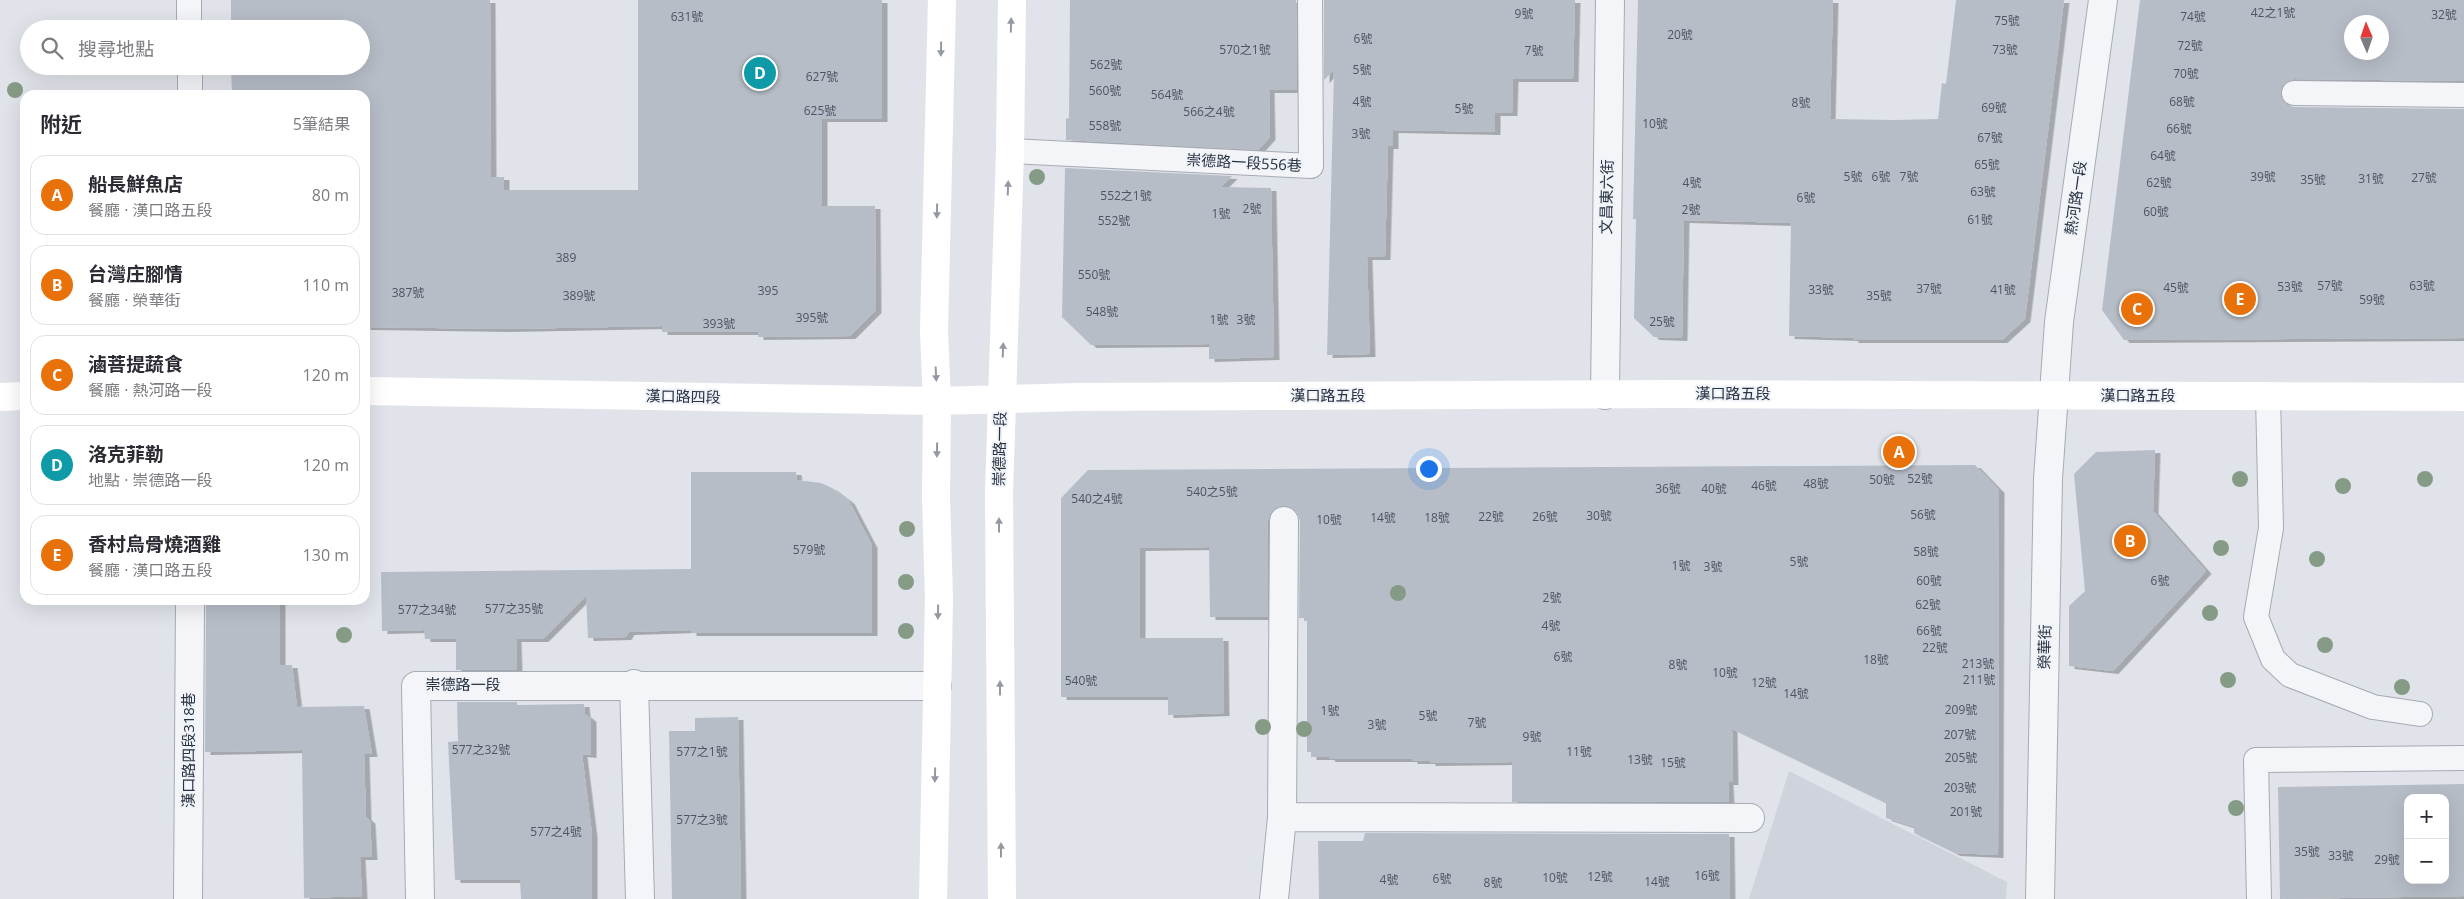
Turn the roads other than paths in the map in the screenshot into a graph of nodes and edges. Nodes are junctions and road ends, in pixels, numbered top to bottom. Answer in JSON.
{"nodes":[{"id":1,"x":189,"y":0,"type":"edge"},
{"id":2,"x":942,"y":0,"type":"edge"},
{"id":3,"x":1012,"y":0,"type":"edge"},
{"id":4,"x":1310,"y":0,"type":"edge"},
{"id":5,"x":1610,"y":0,"type":"edge"},
{"id":6,"x":2103,"y":0,"type":"edge"},
{"id":7,"x":189,"y":20,"type":"edge"},
{"id":8,"x":190,"y":75,"type":"edge"},
{"id":9,"x":190,"y":90,"type":"edge"},
{"id":10,"x":2294,"y":93,"type":"dead end"},
{"id":11,"x":2464,"y":95,"type":"edge"},
{"id":12,"x":1010,"y":151,"type":"junction"},
{"id":13,"x":370,"y":391,"type":"edge"},
{"id":14,"x":1605,"y":395,"type":"junction"},
{"id":15,"x":20,"y":396,"type":"edge"},
{"id":16,"x":2056,"y":396,"type":"junction"},
{"id":17,"x":2268,"y":396,"type":"junction"},
{"id":18,"x":0,"y":397,"type":"edge"},
{"id":19,"x":2464,"y":397,"type":"edge"},
{"id":20,"x":1001,"y":399,"type":"junction"},
{"id":21,"x":938,"y":401,"type":"junction"},
{"id":22,"x":1284,"y":520,"type":"dead end"},
{"id":23,"x":190,"y":605,"type":"edge"},
{"id":24,"x":634,"y":684,"type":"junction"},
{"id":25,"x":937,"y":686,"type":"junction"},
{"id":26,"x":2420,"y":714,"type":"dead end"},
{"id":27,"x":2464,"y":758,"type":"edge"},
{"id":28,"x":1282,"y":818,"type":"junction"},
{"id":29,"x":1750,"y":818,"type":"dead end"},
{"id":30,"x":188,"y":899,"type":"edge"},
{"id":31,"x":420,"y":899,"type":"edge"},
{"id":32,"x":640,"y":899,"type":"edge"},
{"id":33,"x":933,"y":899,"type":"edge"},
{"id":34,"x":1002,"y":899,"type":"edge"},
{"id":35,"x":1274,"y":899,"type":"edge"},
{"id":36,"x":2040,"y":899,"type":"edge"},
{"id":37,"x":2259,"y":899,"type":"edge"}],
"edges":[{"from":1,"to":7,"type":"lane"},
{"from":2,"to":21,"type":"street","one_way":true},
{"from":12,"to":3,"type":"street","name":"崇德路一段","one_way":true},
{"from":4,"to":12,"type":"lane","name":"崇德路一段556巷"},
{"from":5,"to":14,"type":"street","name":"文昌東六街"},
{"from":6,"to":16,"type":"street","name":"熱河路一段"},
{"from":8,"to":9,"type":"lane"},
{"from":10,"to":11,"type":"lane"},
{"from":20,"to":12,"type":"street","name":"崇德路一段","one_way":true},
{"from":13,"to":21,"type":"street","name":"漢口路四段"},
{"from":14,"to":16,"type":"street","name":"漢口路五段"},
{"from":14,"to":20,"type":"street","name":"漢口路五段"},
{"from":15,"to":18,"type":"street"},
{"from":16,"to":17,"type":"street","name":"漢口路五段"},
{"from":16,"to":36,"type":"street","name":"榮華街"},
{"from":17,"to":19,"type":"street","name":"漢口路五段"},
{"from":17,"to":26,"type":"lane"},
{"from":20,"to":21,"type":"street","name":"漢口路四段"},
{"from":34,"to":20,"type":"street","name":"崇德路一段","one_way":true},
{"from":21,"to":25,"type":"street","one_way":true},
{"from":22,"to":28,"type":"street"},
{"from":23,"to":30,"type":"street","name":"漢口路四段318巷"},
{"from":24,"to":25,"type":"street","name":"崇德路一段"},
{"from":24,"to":31,"type":"street","name":"崇德路一段"},
{"from":24,"to":32,"type":"street"},
{"from":25,"to":33,"type":"street","one_way":true},
{"from":27,"to":37,"type":"lane"},
{"from":28,"to":29,"type":"street"},
{"from":28,"to":35,"type":"street"}]}
